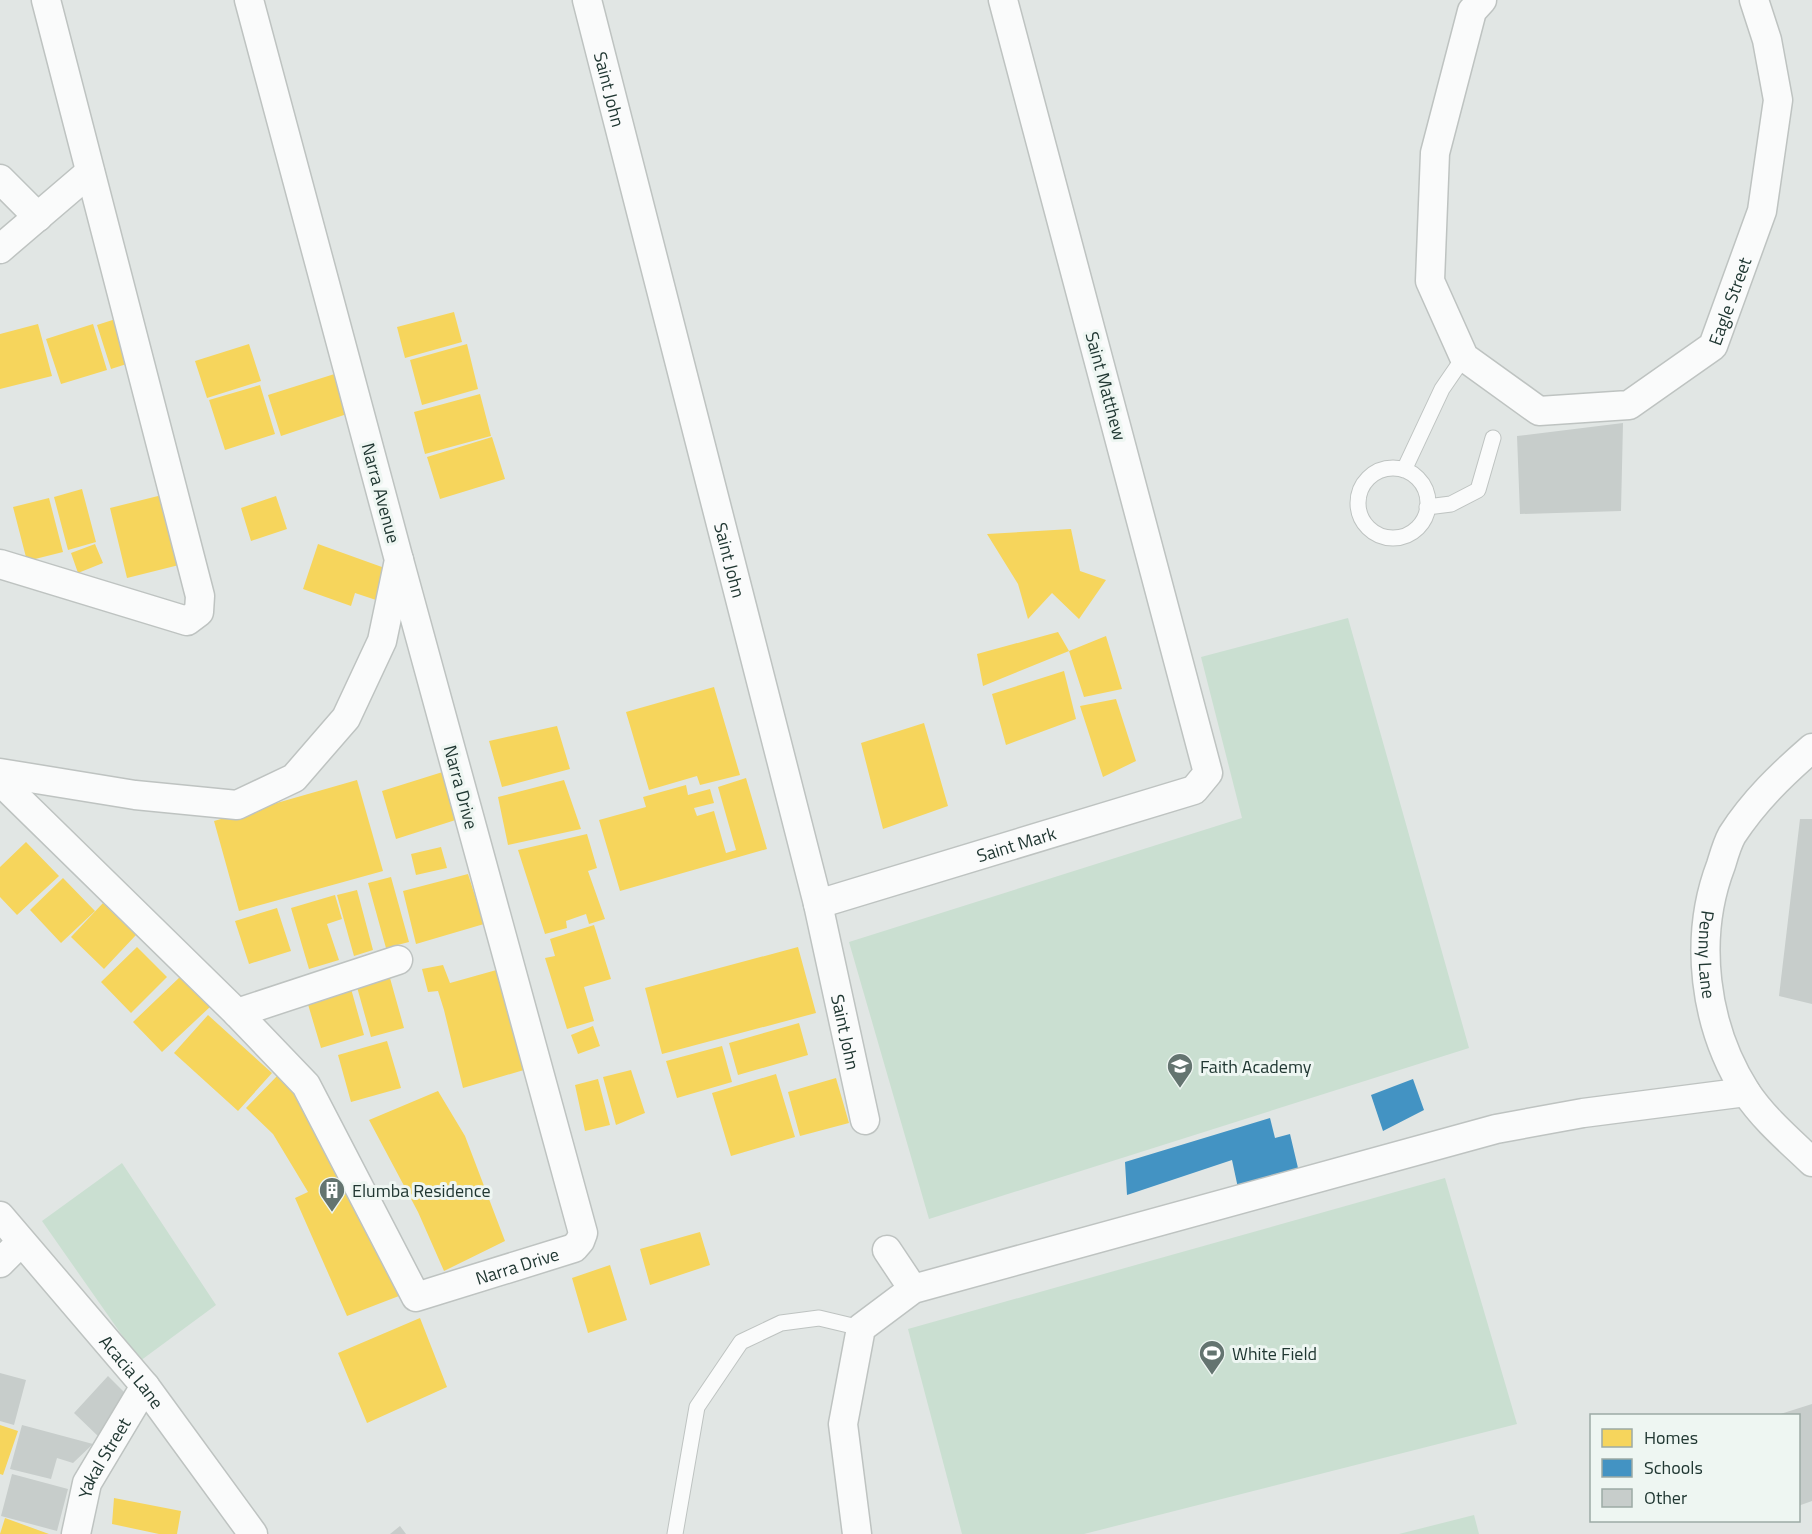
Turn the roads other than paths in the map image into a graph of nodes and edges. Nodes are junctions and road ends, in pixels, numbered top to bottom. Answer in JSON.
{"nodes":[{"id":1,"x":46,"y":0,"type":"edge"},
{"id":2,"x":249,"y":0,"type":"edge"},
{"id":3,"x":586,"y":0,"type":"edge"},
{"id":4,"x":1003,"y":0,"type":"edge"},
{"id":5,"x":1482,"y":0,"type":"edge"},
{"id":6,"x":1754,"y":0,"type":"edge"},
{"id":7,"x":90,"y":172,"type":"junction"},
{"id":8,"x":0,"y":179,"type":"edge"},
{"id":9,"x":38,"y":217,"type":"junction"},
{"id":10,"x":0,"y":249,"type":"edge"},
{"id":11,"x":1464,"y":357,"type":"junction"},
{"id":12,"x":1493,"y":438,"type":"dead end"},
{"id":13,"x":1404,"y":470,"type":"junction"},
{"id":14,"x":1427,"y":507,"type":"junction"},
{"id":15,"x":399,"y":560,"type":"junction"},
{"id":16,"x":0,"y":564,"type":"edge"},
{"id":17,"x":1812,"y":748,"type":"edge"},
{"id":18,"x":0,"y":773,"type":"edge"},
{"id":19,"x":1208,"y":773,"type":"joint"},
{"id":20,"x":0,"y":781,"type":"edge"},
{"id":21,"x":818,"y":904,"type":"junction"},
{"id":22,"x":398,"y":960,"type":"dead end"},
{"id":23,"x":237,"y":1013,"type":"junction"},
{"id":24,"x":1746,"y":1092,"type":"junction"},
{"id":25,"x":864,"y":1120,"type":"dead end"},
{"id":26,"x":1812,"y":1162,"type":"edge"},
{"id":27,"x":0,"y":1216,"type":"edge"},
{"id":28,"x":21,"y":1242,"type":"junction"},
{"id":29,"x":887,"y":1250,"type":"dead end"},
{"id":30,"x":0,"y":1263,"type":"edge"},
{"id":31,"x":912,"y":1289,"type":"junction"},
{"id":32,"x":861,"y":1328,"type":"junction"},
{"id":33,"x":145,"y":1386,"type":"junction"},
{"id":34,"x":76,"y":1534,"type":"edge"},
{"id":35,"x":253,"y":1534,"type":"edge"},
{"id":36,"x":675,"y":1534,"type":"edge"},
{"id":37,"x":857,"y":1534,"type":"edge"}],
"edges":[{"from":1,"to":7,"type":"street"},
{"from":2,"to":15,"type":"street","name":"Narra Avenue"},
{"from":3,"to":21,"type":"street","name":"Saint John"},
{"from":4,"to":19,"type":"street","name":"Saint Matthew"},
{"from":5,"to":11,"type":"street"},
{"from":6,"to":11,"type":"street","name":"Eagle Street"},
{"from":7,"to":9,"type":"street"},
{"from":7,"to":16,"type":"street"},
{"from":8,"to":9,"type":"street"},
{"from":9,"to":10,"type":"street"},
{"from":11,"to":13,"type":"lane"},
{"from":12,"to":14,"type":"lane"},
{"from":13,"to":14,"type":"lane"},
{"from":13,"to":14,"type":"lane"},
{"from":15,"to":18,"type":"street","name":"Narra Avenue"},
{"from":15,"to":23,"type":"street","name":"Narra Drive"},
{"from":17,"to":24,"type":"street","name":"Penny Lane"},
{"from":19,"to":21,"type":"street","name":"Saint Mark"},
{"from":20,"to":23,"type":"street","name":"Narra Drive"},
{"from":21,"to":25,"type":"street","name":"Saint John"},
{"from":22,"to":23,"type":"street"},
{"from":24,"to":26,"type":"street","name":"Penny Lane"},
{"from":24,"to":31,"type":"street"},
{"from":27,"to":28,"type":"street","name":"Acacia Lane"},
{"from":28,"to":30,"type":"street"},
{"from":28,"to":33,"type":"street","name":"Acacia Lane"},
{"from":29,"to":31,"type":"street"},
{"from":31,"to":32,"type":"street"},
{"from":32,"to":36,"type":"lane"},
{"from":32,"to":37,"type":"street"},
{"from":33,"to":34,"type":"street","name":"Yakal Street"},
{"from":33,"to":35,"type":"street","name":"Acacia Lane"}]}
